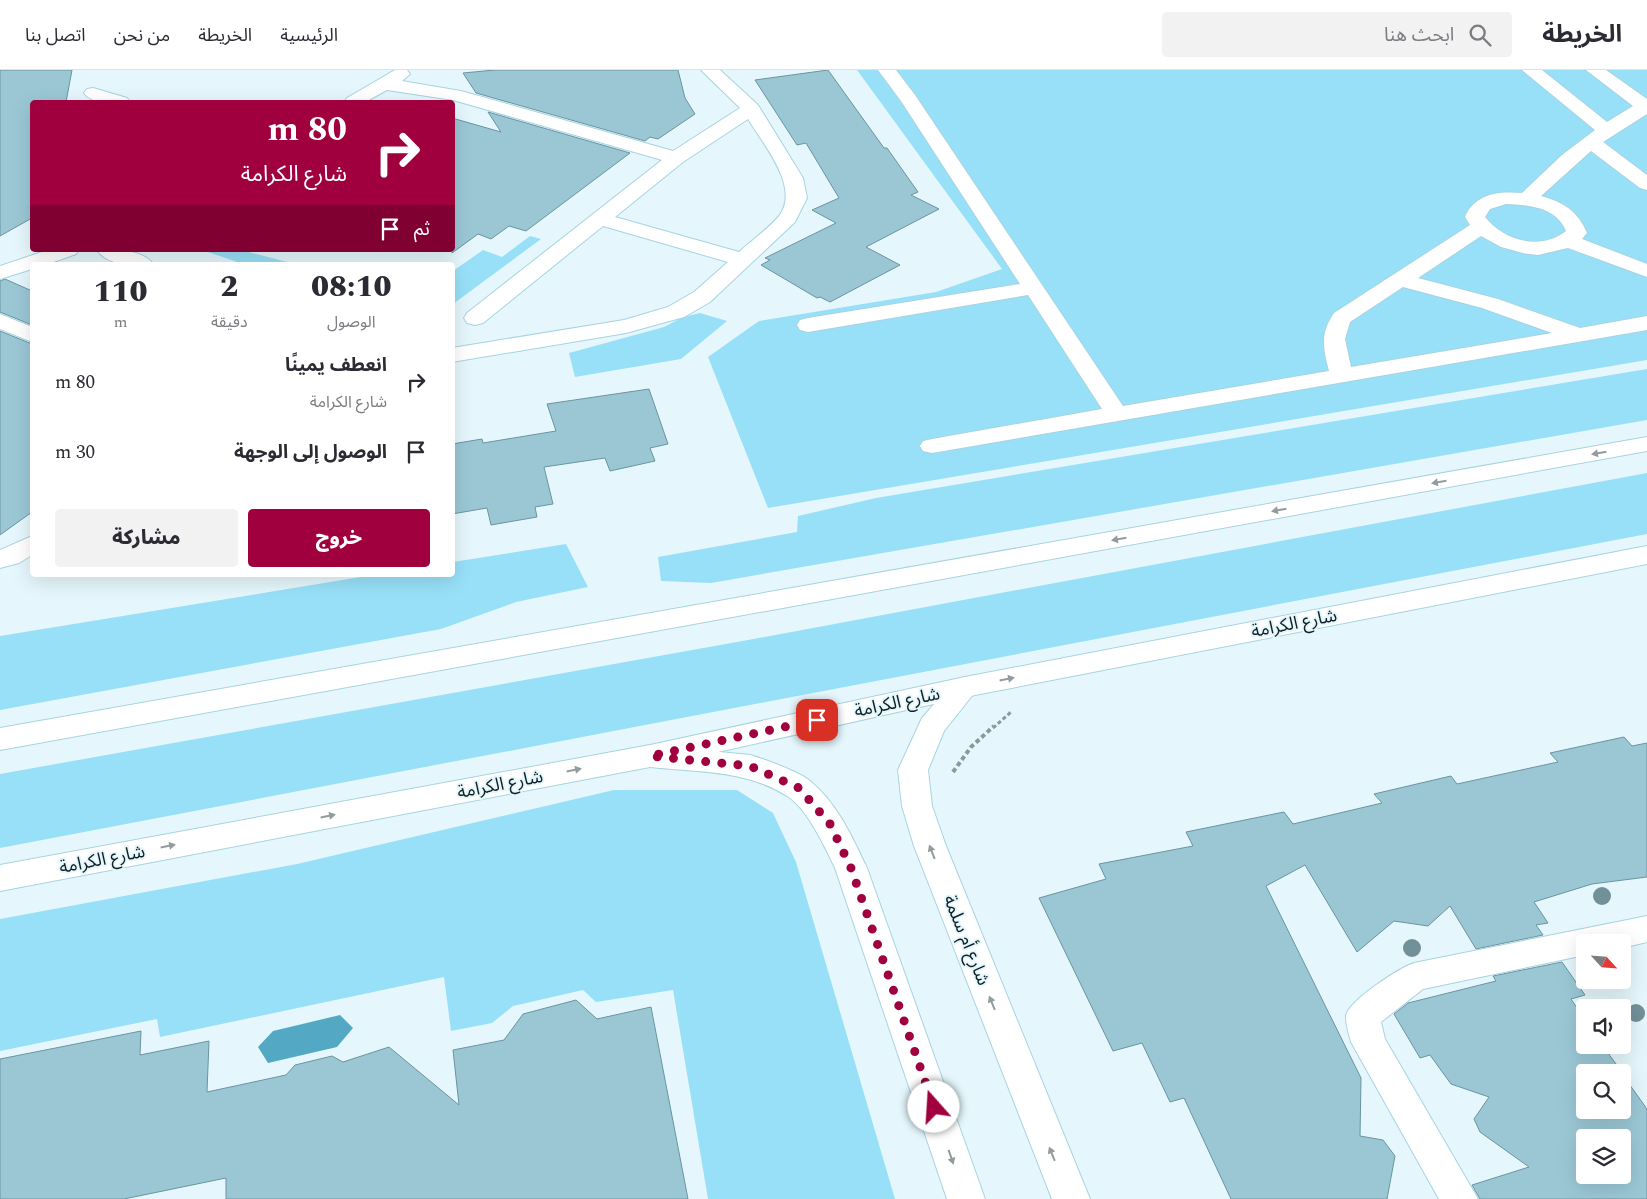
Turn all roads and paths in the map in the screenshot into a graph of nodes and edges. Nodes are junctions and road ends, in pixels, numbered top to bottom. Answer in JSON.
{"nodes":[{"id":1,"x":408,"y":70,"type":"edge"},
{"id":2,"x":710,"y":70,"type":"edge"},
{"id":3,"x":887,"y":70,"type":"edge"},
{"id":4,"x":1531,"y":70,"type":"edge"},
{"id":5,"x":1595,"y":70,"type":"edge"},
{"id":6,"x":385,"y":84,"type":"junction"},
{"id":7,"x":93,"y":93,"type":"dead end"},
{"id":8,"x":115,"y":100,"type":"edge"},
{"id":9,"x":357,"y":100,"type":"edge"},
{"id":10,"x":1646,"y":107,"type":"edge"},
{"id":11,"x":751,"y":109,"type":"junction"},
{"id":12,"x":1606,"y":130,"type":"junction"},
{"id":13,"x":1590,"y":142,"type":"junction"},
{"id":14,"x":676,"y":158,"type":"junction"},
{"id":15,"x":1647,"y":184,"type":"edge"},
{"id":16,"x":1527,"y":199,"type":"junction"},
{"id":17,"x":600,"y":219,"type":"junction"},
{"id":18,"x":1480,"y":227,"type":"junction"},
{"id":19,"x":1569,"y":241,"type":"junction"},
{"id":20,"x":61,"y":252,"type":"edge"},
{"id":21,"x":112,"y":252,"type":"edge"},
{"id":22,"x":743,"y":260,"type":"junction"},
{"id":23,"x":32,"y":262,"type":"edge"},
{"id":24,"x":136,"y":262,"type":"edge"},
{"id":25,"x":30,"y":263,"type":"edge"},
{"id":26,"x":1647,"y":271,"type":"edge"},
{"id":27,"x":0,"y":273,"type":"edge"},
{"id":28,"x":1399,"y":280,"type":"junction"},
{"id":29,"x":1034,"y":288,"type":"junction"},
{"id":30,"x":475,"y":318,"type":"dead end"},
{"id":31,"x":0,"y":321,"type":"edge"},
{"id":32,"x":1647,"y":323,"type":"edge"},
{"id":33,"x":808,"y":325,"type":"dead end"},
{"id":34,"x":30,"y":334,"type":"edge"},
{"id":35,"x":1578,"y":335,"type":"junction"},
{"id":36,"x":455,"y":354,"type":"edge"},
{"id":37,"x":1342,"y":376,"type":"junction"},
{"id":38,"x":1117,"y":414,"type":"junction"},
{"id":39,"x":1647,"y":444,"type":"edge"},
{"id":40,"x":932,"y":446,"type":"dead end"},
{"id":41,"x":30,"y":545,"type":"edge"},
{"id":42,"x":1647,"y":555,"type":"edge"},
{"id":43,"x":0,"y":559,"type":"edge"},
{"id":44,"x":965,"y":688,"type":"junction"},
{"id":45,"x":0,"y":739,"type":"edge"},
{"id":46,"x":650,"y":756,"type":"junction"},
{"id":47,"x":0,"y":878,"type":"edge"},
{"id":48,"x":1647,"y":929,"type":"edge"},
{"id":49,"x":966,"y":1199,"type":"edge"},
{"id":50,"x":1070,"y":1199,"type":"edge"},
{"id":51,"x":1459,"y":1199,"type":"edge"}],
"edges":[{"from":1,"to":6,"type":"main road"},
{"from":2,"to":11,"type":"main road"},
{"from":3,"to":29,"type":"main road"},
{"from":4,"to":12,"type":"main road"},
{"from":5,"to":10,"type":"main road"},
{"from":6,"to":9,"type":"main road"},
{"from":6,"to":14,"type":"main road"},
{"from":7,"to":8,"type":"main road"},
{"from":10,"to":12,"type":"main road"},
{"from":11,"to":14,"type":"main road"},
{"from":11,"to":22,"type":"main road"},
{"from":12,"to":13,"type":"main road"},
{"from":13,"to":15,"type":"main road"},
{"from":13,"to":16,"type":"main road"},
{"from":14,"to":17,"type":"main road"},
{"from":16,"to":18,"type":"main road"},
{"from":16,"to":19,"type":"main road"},
{"from":17,"to":22,"type":"main road"},
{"from":17,"to":30,"type":"main road"},
{"from":18,"to":19,"type":"main road"},
{"from":18,"to":28,"type":"main road"},
{"from":19,"to":26,"type":"main road"},
{"from":20,"to":23,"type":"main road"},
{"from":21,"to":24,"type":"main road"},
{"from":22,"to":36,"type":"main road"},
{"from":25,"to":27,"type":"main road"},
{"from":28,"to":35,"type":"main road"},
{"from":28,"to":37,"type":"main road"},
{"from":29,"to":33,"type":"main road"},
{"from":29,"to":38,"type":"main road"},
{"from":31,"to":34,"type":"main road"},
{"from":32,"to":35,"type":"main road"},
{"from":35,"to":37,"type":"main road"},
{"from":37,"to":38,"type":"main road"},
{"from":38,"to":40,"type":"main road"},
{"from":39,"to":45,"type":"main road","one_way":true},
{"from":41,"to":43,"type":"main road"},
{"from":44,"to":42,"type":"main road","name":"شارع الكرامة","one_way":true},
{"from":44,"to":46,"type":"main road","name":"شارع الكرامة"},
{"from":50,"to":44,"type":"main road","name":"شارع أم سلمة","one_way":true},
{"from":47,"to":46,"type":"main road","name":"شارع الكرامة","one_way":true},
{"from":46,"to":49,"type":"main road","one_way":true},
{"from":48,"to":51,"type":"main road"}]}
